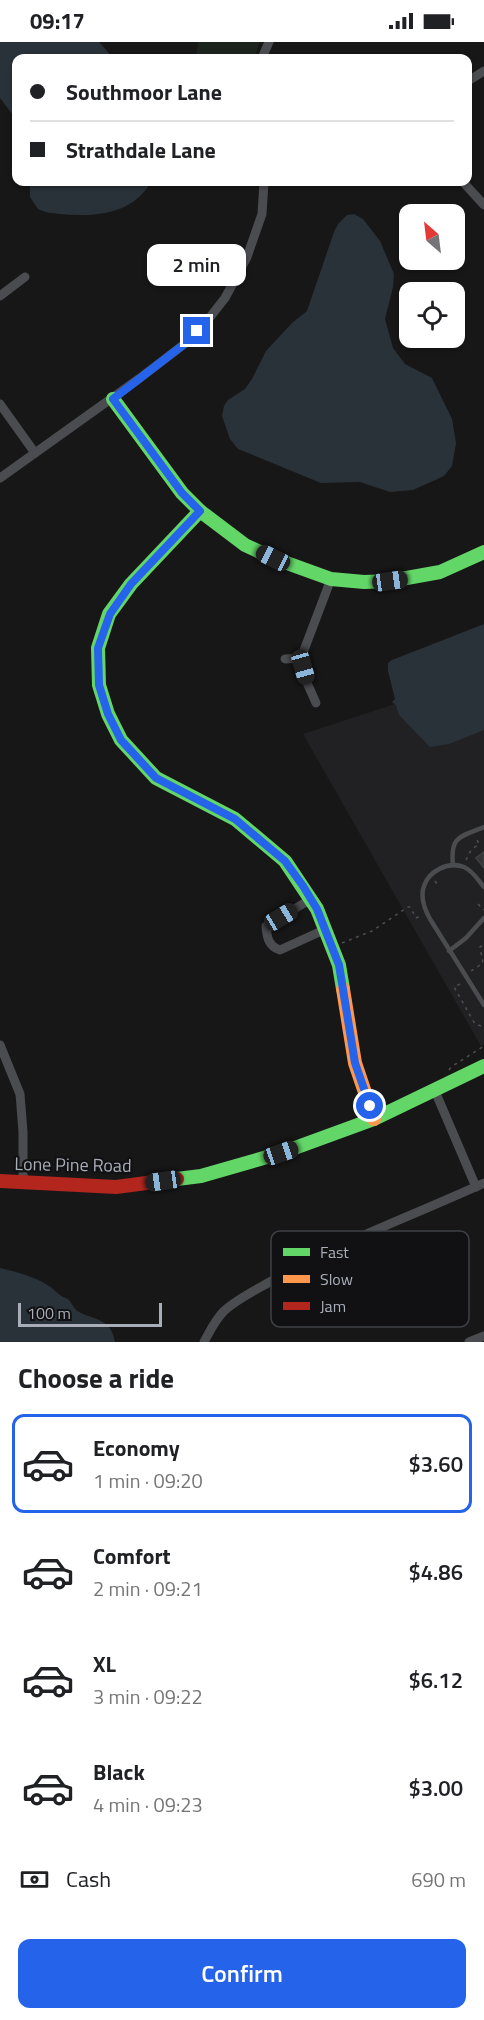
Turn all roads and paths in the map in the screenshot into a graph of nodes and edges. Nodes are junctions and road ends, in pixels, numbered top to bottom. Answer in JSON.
{"nodes":[{"id":1,"x":264,"y":186,"type":"edge"},
{"id":2,"x":467,"y":186,"type":"edge"},
{"id":3,"x":484,"y":205,"type":"edge"},
{"id":4,"x":25,"y":277,"type":"dead end"},
{"id":5,"x":0,"y":296,"type":"edge"},
{"id":6,"x":113,"y":399,"type":"junction"},
{"id":7,"x":0,"y":404,"type":"edge"},
{"id":8,"x":35,"y":453,"type":"junction"},
{"id":9,"x":0,"y":478,"type":"edge"},
{"id":10,"x":200,"y":511,"type":"junction"},
{"id":11,"x":484,"y":552,"type":"edge"},
{"id":12,"x":331,"y":579,"type":"junction"},
{"id":13,"x":301,"y":658,"type":"junction"},
{"id":14,"x":285,"y":659,"type":"dead end"},
{"id":15,"x":316,"y":703,"type":"dead end"},
{"id":16,"x":484,"y":827,"type":"edge"},
{"id":17,"x":474,"y":831,"type":"junction"},
{"id":18,"x":472,"y":864,"type":"dead end"},
{"id":19,"x":453,"y":865,"type":"junction"},
{"id":20,"x":484,"y":887,"type":"edge"},
{"id":21,"x":311,"y":899,"type":"junction"},
{"id":22,"x":478,"y":904,"type":"dead end"},
{"id":23,"x":484,"y":910,"type":"edge"},
{"id":24,"x":420,"y":916,"type":"dead end"},
{"id":25,"x":484,"y":918,"type":"edge"},
{"id":26,"x":326,"y":929,"type":"junction"},
{"id":27,"x":333,"y":946,"type":"junction"},
{"id":28,"x":449,"y":951,"type":"junction"},
{"id":29,"x":484,"y":1005,"type":"edge"},
{"id":30,"x":0,"y":1045,"type":"edge"},
{"id":31,"x":484,"y":1046,"type":"edge"},
{"id":32,"x":484,"y":1066,"type":"edge"},
{"id":33,"x":449,"y":1071,"type":"dead end"},
{"id":34,"x":435,"y":1091,"type":"junction"},
{"id":35,"x":374,"y":1119,"type":"junction"},
{"id":36,"x":0,"y":1181,"type":"edge"},
{"id":37,"x":23,"y":1182,"type":"junction"},
{"id":38,"x":480,"y":1185,"type":"edge"},
{"id":39,"x":373,"y":1231,"type":"edge"},
{"id":40,"x":271,"y":1281,"type":"edge"},
{"id":41,"x":484,"y":1336,"type":"edge"},
{"id":42,"x":204,"y":1342,"type":"edge"},
{"id":43,"x":469,"y":1342,"type":"edge"}],
"edges":[{"from":1,"to":6,"type":"street"},
{"from":2,"to":3,"type":"street"},
{"from":4,"to":5,"type":"street"},
{"from":6,"to":8,"type":"street"},
{"from":6,"to":10,"type":"street"},
{"from":7,"to":8,"type":"street"},
{"from":8,"to":9,"type":"street"},
{"from":10,"to":12,"type":"street"},
{"from":10,"to":21,"type":"street"},
{"from":11,"to":12,"type":"street"},
{"from":12,"to":13,"type":"street"},
{"from":13,"to":14,"type":"street"},
{"from":13,"to":15,"type":"street"},
{"from":16,"to":17,"type":"lane"},
{"from":17,"to":18,"type":"path"},
{"from":17,"to":19,"type":"lane"},
{"from":19,"to":20,"type":"lane"},
{"from":19,"to":28,"type":"lane"},
{"from":21,"to":26,"type":"street"},
{"from":21,"to":26,"type":"street"},
{"from":22,"to":23,"type":"path"},
{"from":24,"to":27,"type":"path"},
{"from":25,"to":28,"type":"lane"},
{"from":26,"to":27,"type":"street"},
{"from":27,"to":35,"type":"street"},
{"from":28,"to":29,"type":"lane"},
{"from":30,"to":37,"type":"street"},
{"from":31,"to":33,"type":"path"},
{"from":32,"to":34,"type":"street","name":"Lone Pine Road"},
{"from":34,"to":35,"type":"street","name":"Lone Pine Road"},
{"from":34,"to":38,"type":"street"},
{"from":35,"to":37,"type":"street","name":"Lone Pine Road"},
{"from":36,"to":37,"type":"street","name":"Lone Pine Road"},
{"from":38,"to":39,"type":"street"},
{"from":40,"to":42,"type":"street"},
{"from":41,"to":43,"type":"street"}]}
